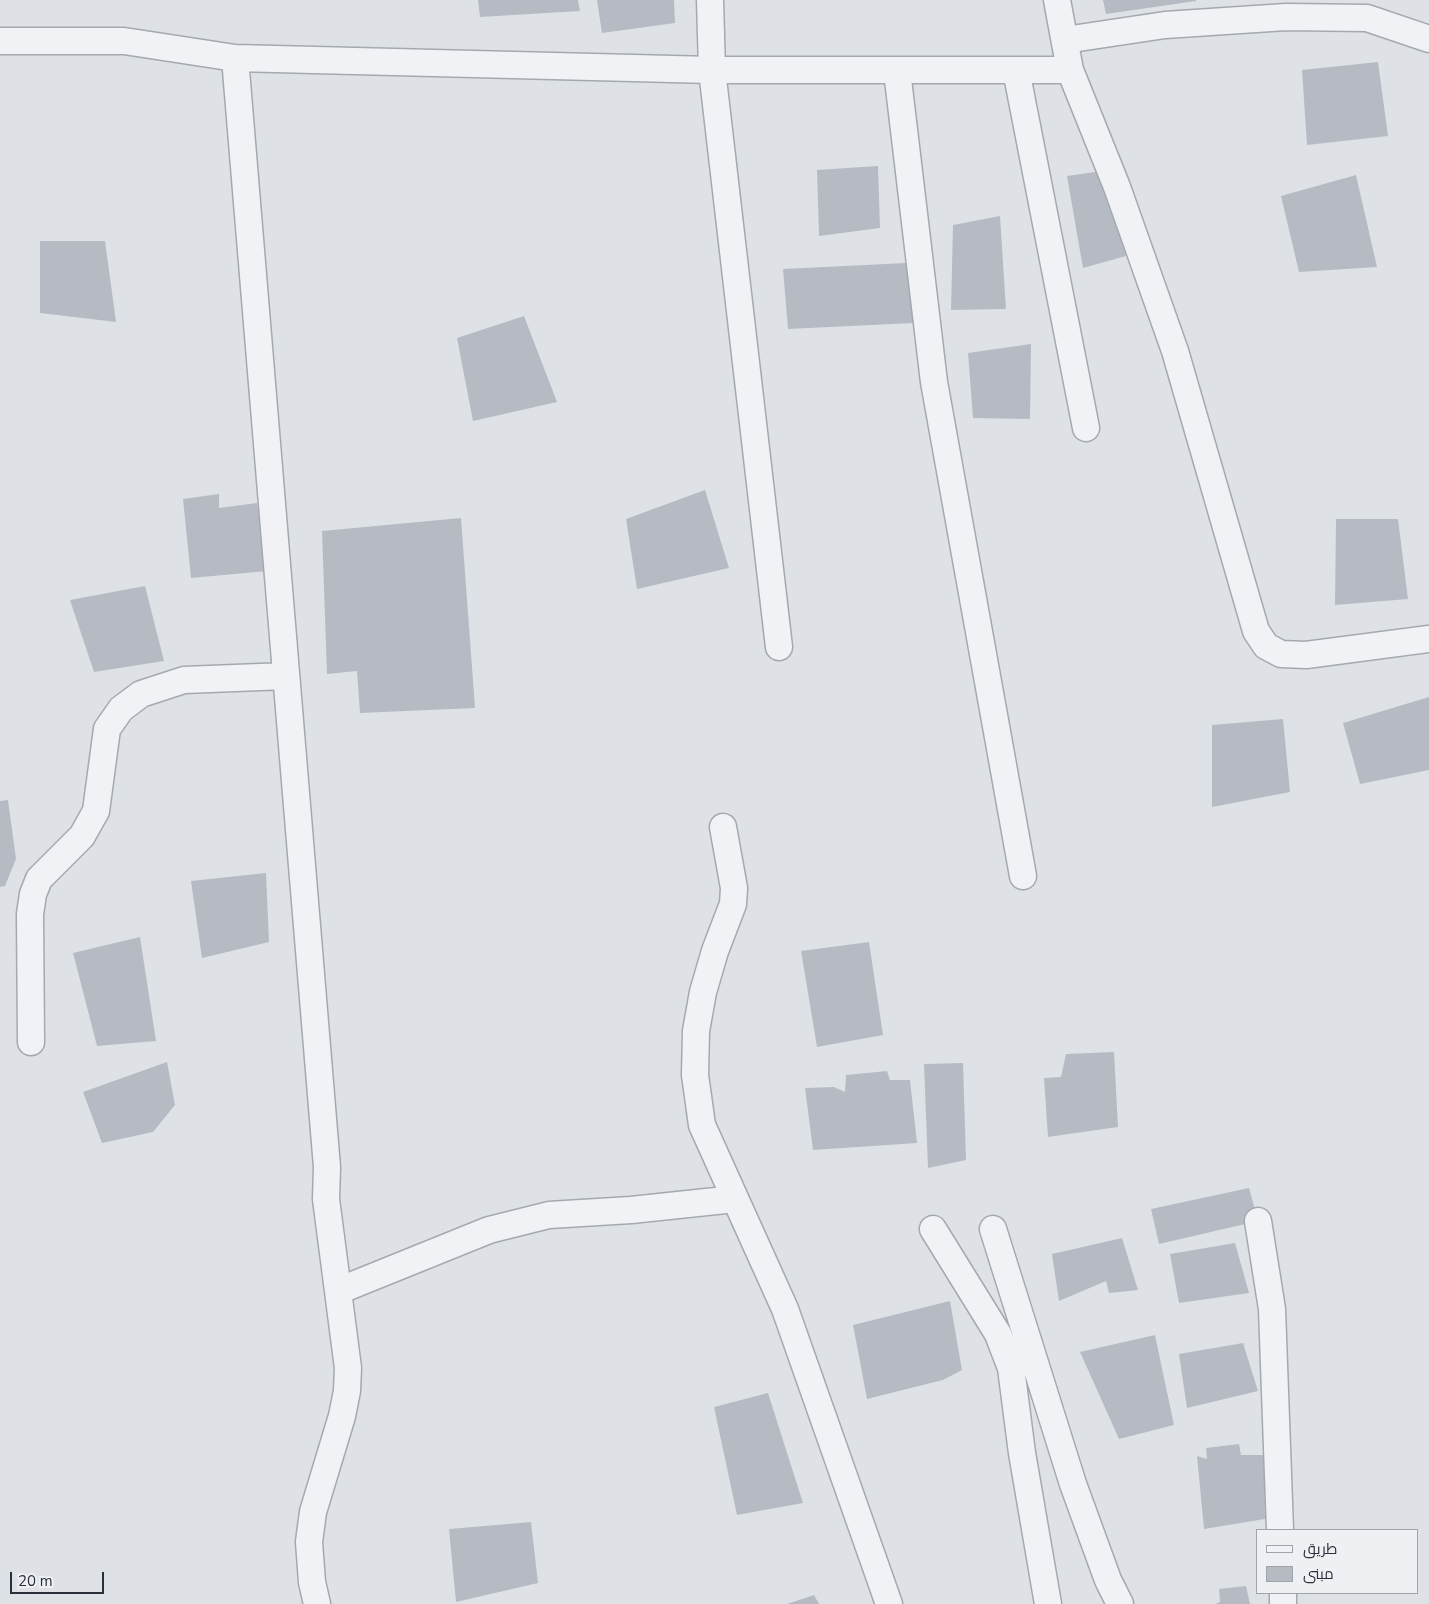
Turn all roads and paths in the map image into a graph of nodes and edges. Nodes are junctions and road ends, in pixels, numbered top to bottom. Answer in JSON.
{"nodes":[{"id":1,"x":710,"y":0,"type":"edge"},
{"id":2,"x":1057,"y":0,"type":"edge"},
{"id":3,"x":1429,"y":39,"type":"edge"},
{"id":4,"x":1065,"y":40,"type":"junction"},
{"id":5,"x":0,"y":41,"type":"edge"},
{"id":6,"x":235,"y":58,"type":"junction"},
{"id":7,"x":712,"y":70,"type":"junction"},
{"id":8,"x":1016,"y":70,"type":"junction"},
{"id":9,"x":1070,"y":70,"type":"junction"},
{"id":10,"x":897,"y":71,"type":"junction"},
{"id":11,"x":1086,"y":428,"type":"dead end"},
{"id":12,"x":1429,"y":639,"type":"edge"},
{"id":13,"x":779,"y":647,"type":"dead end"},
{"id":14,"x":286,"y":676,"type":"junction"},
{"id":15,"x":723,"y":827,"type":"dead end"},
{"id":16,"x":1023,"y":876,"type":"dead end"},
{"id":17,"x":31,"y":1042,"type":"dead end"},
{"id":18,"x":735,"y":1199,"type":"junction"},
{"id":19,"x":1258,"y":1221,"type":"dead end"},
{"id":20,"x":993,"y":1228,"type":"dead end"},
{"id":21,"x":932,"y":1229,"type":"dead end"},
{"id":22,"x":338,"y":1291,"type":"junction"},
{"id":23,"x":1280,"y":1529,"type":"edge"},
{"id":24,"x":317,"y":1604,"type":"edge"},
{"id":25,"x":889,"y":1604,"type":"edge"},
{"id":26,"x":1048,"y":1604,"type":"edge"},
{"id":27,"x":1120,"y":1604,"type":"edge"}],
"edges":[{"from":1,"to":7,"type":"street"},
{"from":2,"to":4,"type":"street"},
{"from":3,"to":4,"type":"street"},
{"from":4,"to":9,"type":"street"},
{"from":5,"to":6,"type":"street"},
{"from":6,"to":7,"type":"street"},
{"from":6,"to":14,"type":"street"},
{"from":7,"to":10,"type":"street"},
{"from":7,"to":13,"type":"street"},
{"from":8,"to":9,"type":"street"},
{"from":8,"to":10,"type":"street"},
{"from":8,"to":11,"type":"street"},
{"from":9,"to":12,"type":"street"},
{"from":10,"to":16,"type":"street"},
{"from":14,"to":17,"type":"street"},
{"from":14,"to":22,"type":"street"},
{"from":15,"to":18,"type":"street"},
{"from":18,"to":22,"type":"street"},
{"from":18,"to":25,"type":"street"},
{"from":19,"to":23,"type":"street"},
{"from":20,"to":27,"type":"street"},
{"from":21,"to":26,"type":"street"},
{"from":22,"to":24,"type":"street"}]}
